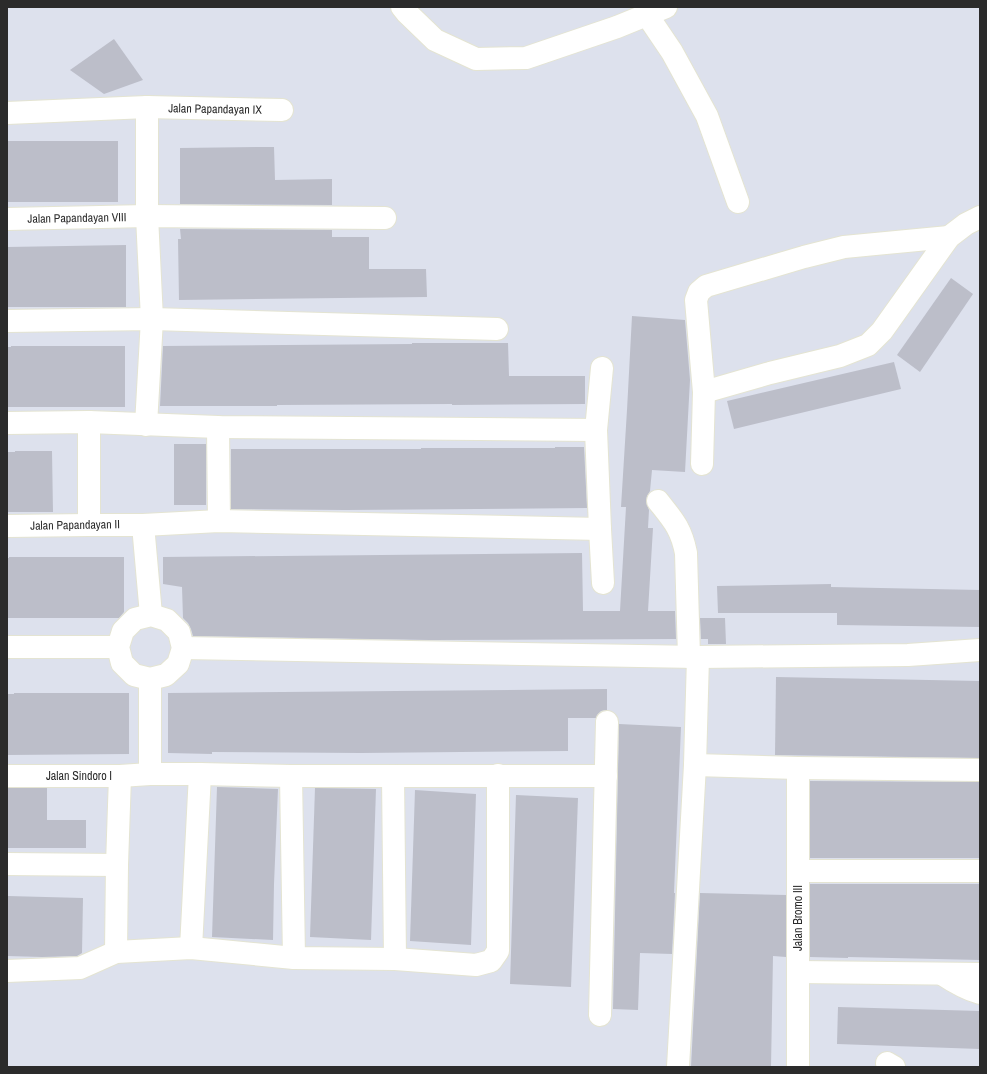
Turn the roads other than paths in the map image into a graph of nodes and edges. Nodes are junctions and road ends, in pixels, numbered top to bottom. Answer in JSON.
{"nodes":[{"id":1,"x":402,"y":7,"type":"edge"},
{"id":2,"x":656,"y":11,"type":"edge"},
{"id":3,"x":147,"y":107,"type":"junction"},
{"id":4,"x":282,"y":110,"type":"dead end"},
{"id":5,"x":7,"y":113,"type":"edge"},
{"id":6,"x":738,"y":202,"type":"dead end"},
{"id":7,"x":147,"y":216,"type":"junction"},
{"id":8,"x":980,"y":217,"type":"edge"},
{"id":9,"x":385,"y":218,"type":"dead end"},
{"id":10,"x":7,"y":220,"type":"edge"},
{"id":11,"x":948,"y":237,"type":"junction"},
{"id":12,"x":152,"y":319,"type":"junction"},
{"id":13,"x":7,"y":321,"type":"edge"},
{"id":14,"x":497,"y":329,"type":"dead end"},
{"id":15,"x":602,"y":368,"type":"dead end"},
{"id":16,"x":704,"y":392,"type":"junction"},
{"id":17,"x":89,"y":422,"type":"junction"},
{"id":18,"x":7,"y":423,"type":"edge"},
{"id":19,"x":146,"y":425,"type":"junction"},
{"id":20,"x":218,"y":427,"type":"junction"},
{"id":21,"x":596,"y":430,"type":"junction"},
{"id":22,"x":702,"y":464,"type":"dead end"},
{"id":23,"x":658,"y":501,"type":"dead end"},
{"id":24,"x":219,"y":521,"type":"junction"},
{"id":25,"x":89,"y":525,"type":"junction"},
{"id":26,"x":143,"y":525,"type":"junction"},
{"id":27,"x":7,"y":526,"type":"edge"},
{"id":28,"x":600,"y":529,"type":"junction"},
{"id":29,"x":604,"y":583,"type":"dead end"},
{"id":30,"x":151,"y":615,"type":"junction"},
{"id":31,"x":7,"y":647,"type":"edge"},
{"id":32,"x":118,"y":647,"type":"junction"},
{"id":33,"x":183,"y":648,"type":"junction"},
{"id":34,"x":980,"y":650,"type":"edge"},
{"id":35,"x":694,"y":657,"type":"junction"},
{"id":36,"x":150,"y":679,"type":"junction"},
{"id":37,"x":607,"y":722,"type":"dead end"},
{"id":38,"x":695,"y":765,"type":"junction"},
{"id":39,"x":798,"y":768,"type":"junction"},
{"id":40,"x":980,"y":770,"type":"edge"},
{"id":41,"x":150,"y":774,"type":"junction"},
{"id":42,"x":200,"y":774,"type":"junction"},
{"id":43,"x":498,"y":775,"type":"junction"},
{"id":44,"x":7,"y":776,"type":"edge"},
{"id":45,"x":120,"y":776,"type":"junction"},
{"id":46,"x":291,"y":776,"type":"junction"},
{"id":47,"x":393,"y":776,"type":"junction"},
{"id":48,"x":606,"y":776,"type":"junction"},
{"id":49,"x":7,"y":864,"type":"edge"},
{"id":50,"x":117,"y":864,"type":"junction"},
{"id":51,"x":798,"y":871,"type":"junction"},
{"id":52,"x":980,"y":871,"type":"edge"},
{"id":53,"x":191,"y":948,"type":"junction"},
{"id":54,"x":116,"y":952,"type":"junction"},
{"id":55,"x":294,"y":958,"type":"junction"},
{"id":56,"x":395,"y":959,"type":"junction"},
{"id":57,"x":7,"y":971,"type":"edge"},
{"id":58,"x":798,"y":972,"type":"junction"},
{"id":59,"x":940,"y":973,"type":"junction"},
{"id":60,"x":980,"y":974,"type":"edge"},
{"id":61,"x":980,"y":994,"type":"edge"},
{"id":62,"x":600,"y":1015,"type":"dead end"},
{"id":63,"x":678,"y":1067,"type":"edge"},
{"id":64,"x":798,"y":1067,"type":"edge"}],
"edges":[{"from":1,"to":2,"type":"street"},
{"from":2,"to":6,"type":"street"},
{"from":3,"to":4,"type":"street","name":"Jalan Papandayan IX"},
{"from":3,"to":5,"type":"street","name":"Jalan Papandayan IX"},
{"from":3,"to":7,"type":"street"},
{"from":7,"to":9,"type":"street","name":"Jalan Papandayan VIII"},
{"from":7,"to":10,"type":"street","name":"Jalan Papandayan VIII"},
{"from":7,"to":12,"type":"street"},
{"from":8,"to":11,"type":"street"},
{"from":11,"to":16,"type":"street"},
{"from":11,"to":16,"type":"street"},
{"from":12,"to":13,"type":"street"},
{"from":12,"to":14,"type":"street"},
{"from":12,"to":19,"type":"street"},
{"from":15,"to":21,"type":"street"},
{"from":16,"to":22,"type":"street"},
{"from":17,"to":18,"type":"street"},
{"from":17,"to":19,"type":"street"},
{"from":17,"to":25,"type":"street"},
{"from":19,"to":20,"type":"street"},
{"from":20,"to":21,"type":"street"},
{"from":20,"to":24,"type":"street"},
{"from":21,"to":28,"type":"street"},
{"from":23,"to":35,"type":"street"},
{"from":24,"to":26,"type":"street","name":"Jalan Papandayan II"},
{"from":24,"to":28,"type":"street","name":"Jalan Papandayan II"},
{"from":25,"to":26,"type":"street","name":"Jalan Papandayan II"},
{"from":25,"to":27,"type":"street","name":"Jalan Papandayan II"},
{"from":26,"to":30,"type":"street"},
{"from":28,"to":29,"type":"street"},
{"from":30,"to":32,"type":"street"},
{"from":30,"to":33,"type":"street"},
{"from":31,"to":32,"type":"street"},
{"from":32,"to":36,"type":"street"},
{"from":33,"to":35,"type":"street"},
{"from":33,"to":36,"type":"street"},
{"from":34,"to":35,"type":"street"},
{"from":35,"to":38,"type":"street"},
{"from":36,"to":41,"type":"street"},
{"from":37,"to":48,"type":"street"},
{"from":38,"to":39,"type":"street"},
{"from":38,"to":63,"type":"street"},
{"from":39,"to":40,"type":"street"},
{"from":39,"to":51,"type":"street","name":"Jalan Bromo III"},
{"from":41,"to":42,"type":"street","name":"Jalan Sindoro I"},
{"from":41,"to":45,"type":"street","name":"Jalan Sindoro I"},
{"from":42,"to":46,"type":"street","name":"Jalan Sindoro I"},
{"from":42,"to":53,"type":"street"},
{"from":43,"to":47,"type":"street","name":"Jalan Sindoro I"},
{"from":43,"to":48,"type":"street","name":"Jalan Sindoro I"},
{"from":43,"to":56,"type":"street"},
{"from":44,"to":45,"type":"street","name":"Jalan Sindoro I"},
{"from":45,"to":50,"type":"street"},
{"from":46,"to":47,"type":"street","name":"Jalan Sindoro I"},
{"from":46,"to":55,"type":"street"},
{"from":47,"to":56,"type":"street"},
{"from":48,"to":62,"type":"street"},
{"from":49,"to":50,"type":"street"},
{"from":50,"to":54,"type":"street"},
{"from":51,"to":52,"type":"street"},
{"from":51,"to":58,"type":"street","name":"Jalan Bromo III"},
{"from":53,"to":54,"type":"street"},
{"from":53,"to":55,"type":"street"},
{"from":54,"to":57,"type":"street"},
{"from":55,"to":56,"type":"street"},
{"from":58,"to":59,"type":"street"},
{"from":58,"to":64,"type":"street","name":"Jalan Bromo III"},
{"from":59,"to":60,"type":"street"},
{"from":59,"to":61,"type":"street"}]}
